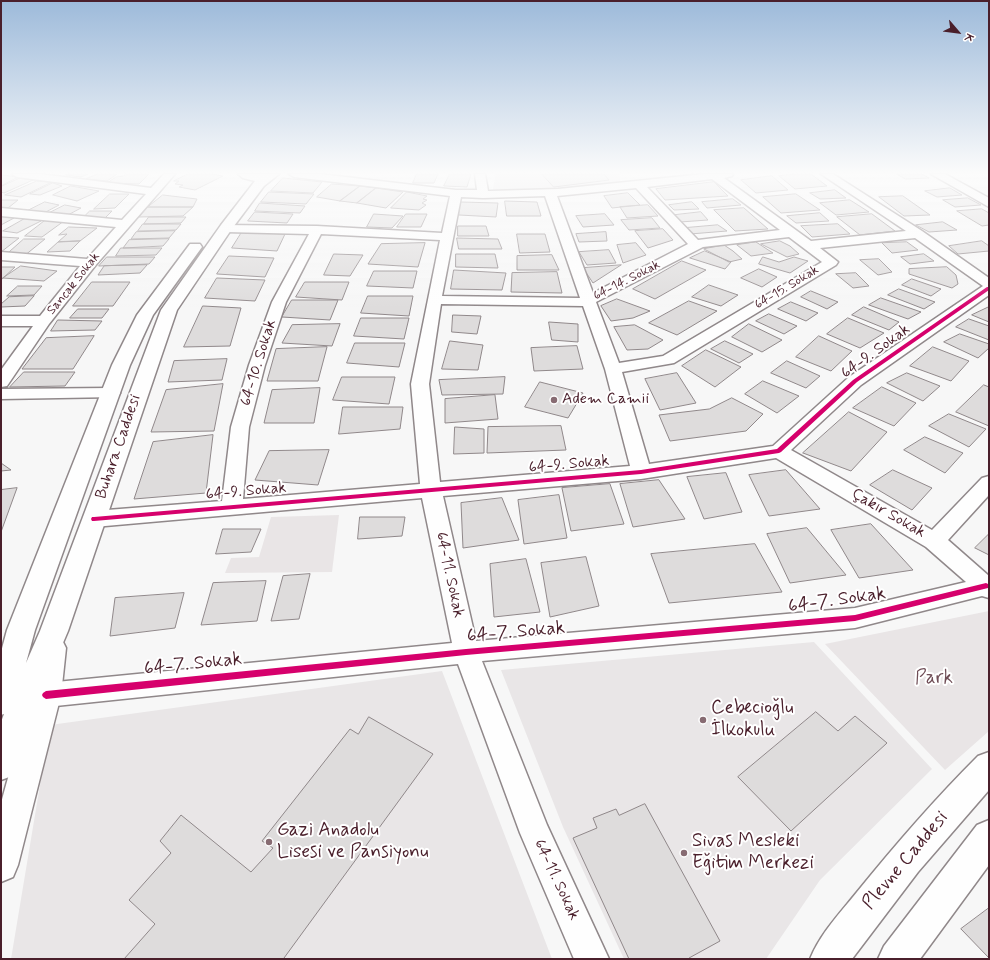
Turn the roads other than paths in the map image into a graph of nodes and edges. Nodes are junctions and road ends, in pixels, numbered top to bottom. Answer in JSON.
{"nodes":[{"id":1,"x":71,"y":219,"type":"edge"},
{"id":2,"x":130,"y":219,"type":"edge"},
{"id":3,"x":218,"y":219,"type":"edge"},
{"id":4,"x":233,"y":219,"type":"edge"},
{"id":5,"x":450,"y":219,"type":"edge"},
{"id":6,"x":559,"y":219,"type":"edge"},
{"id":7,"x":671,"y":219,"type":"edge"},
{"id":8,"x":773,"y":219,"type":"edge"},
{"id":9,"x":895,"y":219,"type":"edge"},
{"id":10,"x":125,"y":224,"type":"junction"},
{"id":11,"x":226,"y":228,"type":"junction"},
{"id":12,"x":317,"y":230,"type":"junction"},
{"id":13,"x":791,"y":233,"type":"junction"},
{"id":14,"x":918,"y":234,"type":"junction"},
{"id":15,"x":446,"y":238,"type":"junction"},
{"id":16,"x":696,"y":245,"type":"junction"},
{"id":17,"x":809,"y":245,"type":"junction"},
{"id":18,"x":1,"y":256,"type":"edge"},
{"id":19,"x":90,"y":264,"type":"junction"},
{"id":20,"x":989,"y":284,"type":"edge"},
{"id":21,"x":989,"y":288,"type":"edge"},
{"id":22,"x":434,"y":300,"type":"junction"},
{"id":23,"x":589,"y":300,"type":"junction"},
{"id":24,"x":1,"y":321,"type":"edge"},
{"id":25,"x":44,"y":321,"type":"junction"},
{"id":26,"x":613,"y":369,"type":"junction"},
{"id":27,"x":1,"y":382,"type":"edge"},
{"id":28,"x":111,"y":392,"type":"junction"},
{"id":29,"x":1,"y":394,"type":"edge"},
{"id":30,"x":779,"y":450,"type":"junction"},
{"id":31,"x":641,"y":472,"type":"junction"},
{"id":32,"x":989,"y":483,"type":"edge"},
{"id":33,"x":431,"y":490,"type":"junction"},
{"id":34,"x":232,"y":506,"type":"junction"},
{"id":35,"x":94,"y":519,"type":"junction"},
{"id":36,"x":934,"y":541,"type":"junction"},
{"id":37,"x":987,"y":588,"type":"edge"},
{"id":38,"x":21,"y":630,"type":"junction"},
{"id":39,"x":54,"y":631,"type":"junction"},
{"id":40,"x":466,"y":652,"type":"junction"},
{"id":41,"x":1,"y":658,"type":"edge"},
{"id":42,"x":46,"y":695,"type":"junction"},
{"id":43,"x":1,"y":702,"type":"edge"},
{"id":44,"x":1,"y":765,"type":"edge"},
{"id":45,"x":989,"y":767,"type":"edge"},
{"id":46,"x":989,"y":836,"type":"edge"},
{"id":47,"x":1,"y":864,"type":"edge"},
{"id":48,"x":592,"y":959,"type":"edge"},
{"id":49,"x":828,"y":959,"type":"edge"},
{"id":50,"x":897,"y":959,"type":"edge"}],
"edges":[{"from":1,"to":10,"type":"street"},
{"from":2,"to":10,"type":"street","name":"Sancak Sokak"},
{"from":3,"to":28,"type":"main road","name":"Buhara Caddesi"},
{"from":4,"to":11,"type":"main road","name":"Buhara Caddesi"},
{"from":5,"to":15,"type":"street","name":"64-11. Sokak"},
{"from":6,"to":23,"type":"street"},
{"from":7,"to":16,"type":"street"},
{"from":8,"to":13,"type":"street","name":"64-15. Sokak"},
{"from":9,"to":14,"type":"street"},
{"from":10,"to":19,"type":"street","name":"Sancak Sokak"},
{"from":11,"to":12,"type":"street"},
{"from":11,"to":35,"type":"main road","name":"Buhara Caddesi"},
{"from":12,"to":15,"type":"street"},
{"from":12,"to":34,"type":"street","name":"64-10. Sokak"},
{"from":13,"to":16,"type":"street","name":"64-14. Sokak"},
{"from":13,"to":17,"type":"street","name":"64-15. Sokak"},
{"from":14,"to":17,"type":"street"},
{"from":14,"to":20,"type":"street"},
{"from":15,"to":22,"type":"street","name":"64-11. Sokak"},
{"from":16,"to":23,"type":"street","name":"64-14. Sokak"},
{"from":17,"to":26,"type":"street","name":"64-15. Sokak"},
{"from":18,"to":19,"type":"street"},
{"from":19,"to":25,"type":"street","name":"Sancak Sokak"},
{"from":21,"to":30,"type":"street","name":"64-9. Sokak"},
{"from":22,"to":23,"type":"street","name":"64-14. Sokak"},
{"from":22,"to":33,"type":"street","name":"64-11. Sokak"},
{"from":23,"to":26,"type":"street"},
{"from":24,"to":25,"type":"street"},
{"from":25,"to":27,"type":"street","name":"Sancak Sokak"},
{"from":26,"to":31,"type":"street"},
{"from":28,"to":29,"type":"street"},
{"from":28,"to":38,"type":"main road","name":"Buhara Caddesi"},
{"from":30,"to":31,"type":"street","name":"64-9. Sokak"},
{"from":30,"to":36,"type":"street","name":"Çakır Sokak"},
{"from":31,"to":33,"type":"street","name":"64-9. Sokak"},
{"from":32,"to":36,"type":"street"},
{"from":33,"to":34,"type":"street","name":"64-9. Sokak"},
{"from":33,"to":40,"type":"street","name":"64-11. Sokak"},
{"from":34,"to":35,"type":"street","name":"64-9. Sokak"},
{"from":35,"to":39,"type":"main road","name":"Buhara Caddesi"},
{"from":36,"to":37,"type":"street","name":"Çakır Sokak"},
{"from":37,"to":40,"type":"street","name":"64-7. Sokak"},
{"from":38,"to":41,"type":"main road"},
{"from":38,"to":43,"type":"main road","name":"Buhara Caddesi"},
{"from":39,"to":42,"type":"main road"},
{"from":39,"to":44,"type":"main road","name":"Buhara Caddesi"},
{"from":40,"to":42,"type":"street","name":"64-7. Sokak"},
{"from":40,"to":48,"type":"street","name":"64-11. Sokak"},
{"from":42,"to":47,"type":"main road"},
{"from":45,"to":49,"type":"main road","name":"Plevne Caddesi"},
{"from":46,"to":50,"type":"main road"}]}
